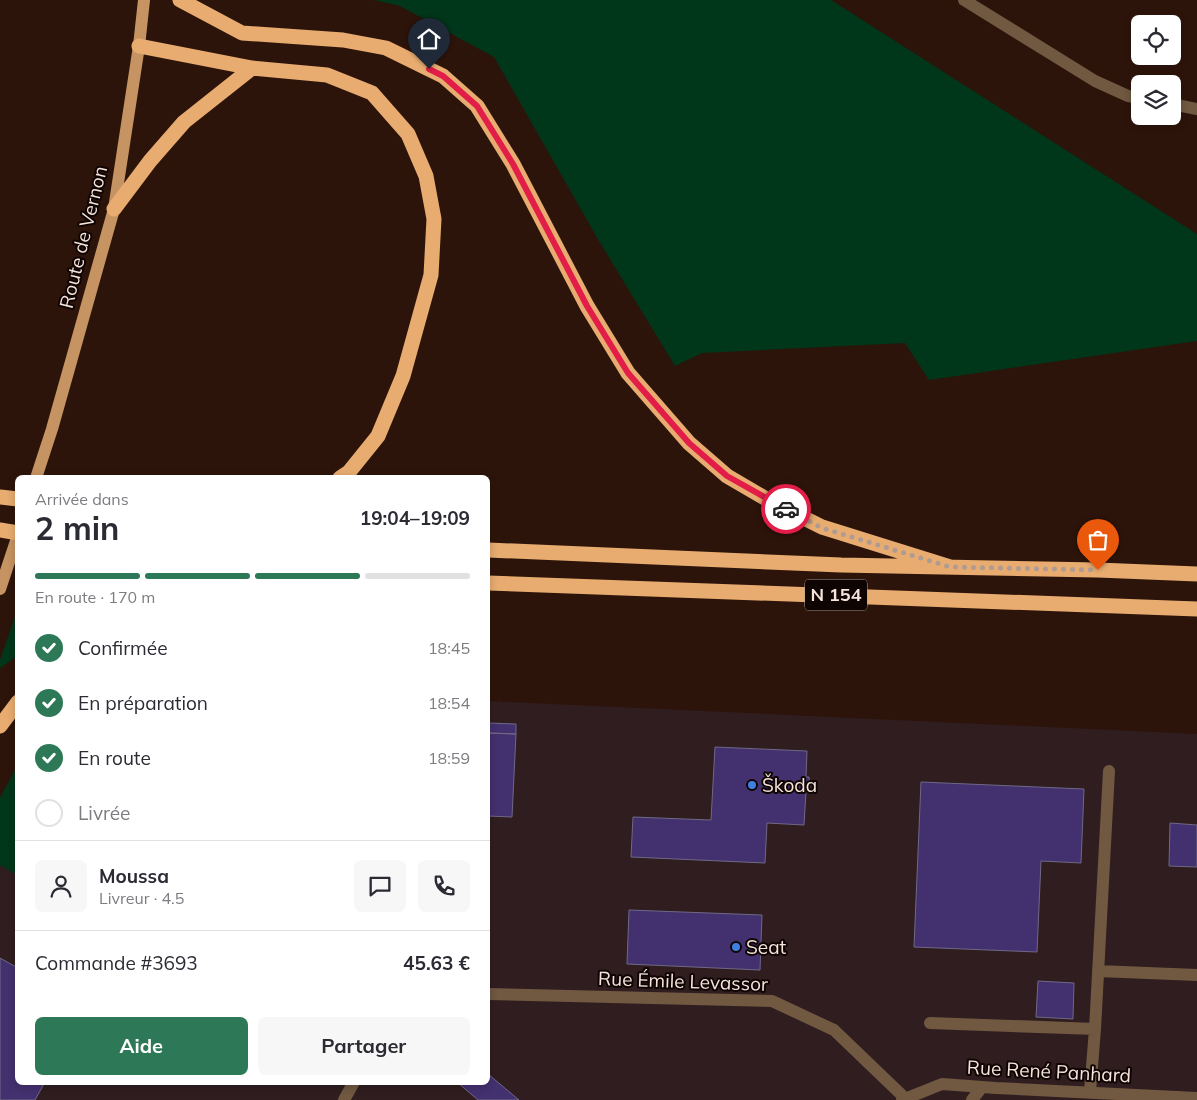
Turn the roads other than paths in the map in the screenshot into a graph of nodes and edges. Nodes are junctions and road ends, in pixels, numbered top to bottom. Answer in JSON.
{"nodes":[{"id":1,"x":144,"y":0,"type":"edge"},
{"id":2,"x":180,"y":0,"type":"edge"},
{"id":3,"x":964,"y":0,"type":"edge"},
{"id":4,"x":139,"y":46,"type":"junction"},
{"id":5,"x":252,"y":68,"type":"junction"},
{"id":6,"x":1131,"y":96,"type":"edge"},
{"id":7,"x":1181,"y":106,"type":"edge"},
{"id":8,"x":1197,"y":109,"type":"edge"},
{"id":9,"x":114,"y":209,"type":"junction"},
{"id":10,"x":37,"y":475,"type":"edge"},
{"id":11,"x":344,"y":475,"type":"edge"},
{"id":12,"x":0,"y":496,"type":"edge"},
{"id":13,"x":15,"y":498,"type":"edge"},
{"id":14,"x":0,"y":530,"type":"edge"},
{"id":15,"x":15,"y":533,"type":"edge"},
{"id":16,"x":15,"y":543,"type":"edge"},
{"id":17,"x":490,"y":550,"type":"edge"},
{"id":18,"x":950,"y":567,"type":"junction"},
{"id":19,"x":1197,"y":574,"type":"edge"},
{"id":20,"x":490,"y":583,"type":"edge"},
{"id":21,"x":0,"y":589,"type":"edge"},
{"id":22,"x":1197,"y":609,"type":"edge"},
{"id":23,"x":15,"y":706,"type":"edge"},
{"id":24,"x":0,"y":726,"type":"edge"},
{"id":25,"x":1109,"y":771,"type":"dead end"},
{"id":26,"x":1098,"y":971,"type":"junction"},
{"id":27,"x":1197,"y":974,"type":"edge"},
{"id":28,"x":490,"y":994,"type":"edge"},
{"id":29,"x":930,"y":1023,"type":"dead end"},
{"id":30,"x":1095,"y":1029,"type":"junction"},
{"id":31,"x":352,"y":1085,"type":"edge"},
{"id":32,"x":982,"y":1088,"type":"junction"},
{"id":33,"x":1090,"y":1092,"type":"junction"},
{"id":34,"x":1197,"y":1098,"type":"edge"},
{"id":35,"x":904,"y":1099,"type":"edge"},
{"id":36,"x":344,"y":1100,"type":"edge"},
{"id":37,"x":972,"y":1100,"type":"edge"}],
"edges":[{"from":1,"to":4,"type":"main road","name":"Route de Vernon"},
{"from":2,"to":18,"type":"highway"},
{"from":3,"to":6,"type":"street"},
{"from":4,"to":5,"type":"highway"},
{"from":4,"to":9,"type":"main road","name":"Route de Vernon"},
{"from":5,"to":9,"type":"highway"},
{"from":5,"to":11,"type":"highway"},
{"from":7,"to":8,"type":"street"},
{"from":9,"to":10,"type":"main road","name":"Route de Vernon"},
{"from":12,"to":13,"type":"highway"},
{"from":14,"to":15,"type":"highway"},
{"from":16,"to":21,"type":"main road"},
{"from":17,"to":18,"type":"highway","number":"N 154"},
{"from":18,"to":19,"type":"highway","number":"N 154"},
{"from":20,"to":22,"type":"highway","number":"N 154"},
{"from":23,"to":24,"type":"highway"},
{"from":25,"to":26,"type":"street"},
{"from":26,"to":27,"type":"street"},
{"from":26,"to":30,"type":"street"},
{"from":28,"to":35,"type":"street","name":"Rue Émile Levassor"},
{"from":29,"to":30,"type":"street"},
{"from":30,"to":33,"type":"street"},
{"from":31,"to":36,"type":"street"},
{"from":32,"to":33,"type":"street","name":"Rue René Panhard"},
{"from":32,"to":35,"type":"street","name":"Rue René Panhard"},
{"from":32,"to":37,"type":"street"},
{"from":33,"to":34,"type":"street","name":"Rue René Panhard"}]}
